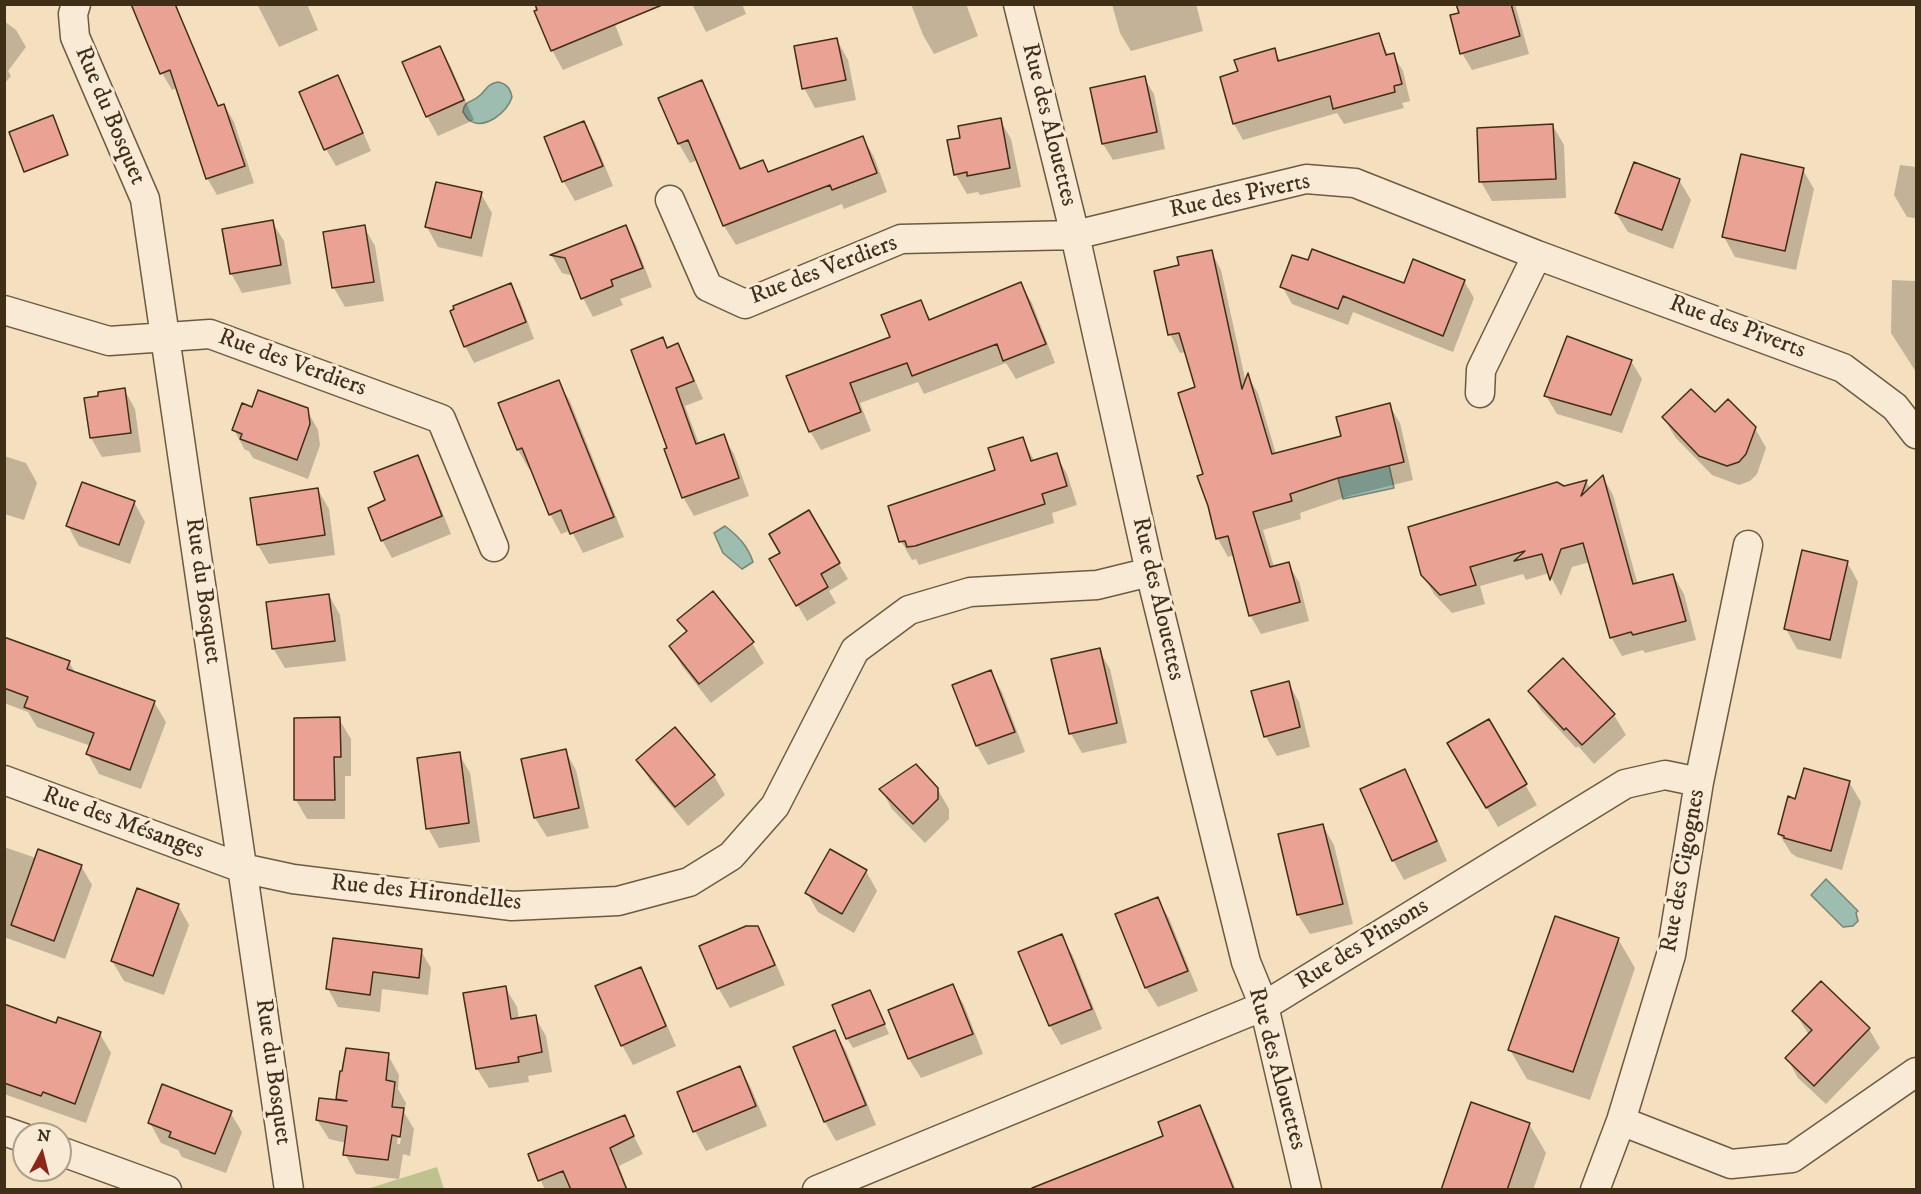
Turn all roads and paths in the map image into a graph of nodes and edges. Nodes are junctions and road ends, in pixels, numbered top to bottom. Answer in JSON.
{"nodes":[{"id":1,"x":76,"y":4,"type":"edge"},
{"id":2,"x":1018,"y":4,"type":"edge"},
{"id":3,"x":670,"y":200,"type":"dead end"},
{"id":4,"x":1075,"y":235,"type":"junction"},
{"id":5,"x":1537,"y":255,"type":"junction"},
{"id":6,"x":4,"y":310,"type":"edge"},
{"id":7,"x":164,"y":337,"type":"junction"},
{"id":8,"x":1480,"y":393,"type":"dead end"},
{"id":9,"x":1917,"y":434,"type":"edge"},
{"id":10,"x":1748,"y":545,"type":"dead end"},
{"id":11,"x":494,"y":548,"type":"dead end"},
{"id":12,"x":1150,"y":572,"type":"junction"},
{"id":13,"x":4,"y":780,"type":"edge"},
{"id":14,"x":1699,"y":782,"type":"junction"},
{"id":15,"x":243,"y":868,"type":"junction"},
{"id":16,"x":1264,"y":1006,"type":"junction"},
{"id":17,"x":1917,"y":1072,"type":"edge"},
{"id":18,"x":1621,"y":1121,"type":"junction"},
{"id":19,"x":72,"y":1155,"type":"edge"},
{"id":20,"x":168,"y":1190,"type":"edge"},
{"id":21,"x":289,"y":1190,"type":"edge"},
{"id":22,"x":817,"y":1190,"type":"edge"},
{"id":23,"x":1307,"y":1190,"type":"edge"},
{"id":24,"x":1595,"y":1190,"type":"edge"}],
"edges":[{"from":1,"to":7,"type":"street","name":"Rue du Bosquet"},
{"from":2,"to":4,"type":"street","name":"Rue des Alouettes"},
{"from":3,"to":4,"type":"street","name":"Rue des Verdiers"},
{"from":4,"to":5,"type":"street","name":"Rue des Piverts"},
{"from":4,"to":12,"type":"street","name":"Rue des Alouettes"},
{"from":5,"to":8,"type":"street"},
{"from":5,"to":9,"type":"street","name":"Rue des Piverts"},
{"from":6,"to":7,"type":"street","name":"Rue des Verdiers"},
{"from":7,"to":11,"type":"street","name":"Rue des Verdiers"},
{"from":7,"to":15,"type":"street","name":"Rue du Bosquet"},
{"from":10,"to":14,"type":"street","name":"Rue des Cigognes"},
{"from":12,"to":15,"type":"street","name":"Rue des Hirondelles"},
{"from":12,"to":16,"type":"street","name":"Rue des Alouettes"},
{"from":13,"to":15,"type":"street","name":"Rue des Mésanges"},
{"from":14,"to":16,"type":"street","name":"Rue des Pinsons"},
{"from":14,"to":18,"type":"street","name":"Rue des Cigognes"},
{"from":15,"to":21,"type":"street","name":"Rue du Bosquet"},
{"from":16,"to":22,"type":"street","name":"Rue des Pinsons"},
{"from":16,"to":23,"type":"street","name":"Rue des Alouettes"},
{"from":17,"to":18,"type":"street"},
{"from":18,"to":24,"type":"street","name":"Rue des Cigognes"},
{"from":19,"to":20,"type":"street"}]}
